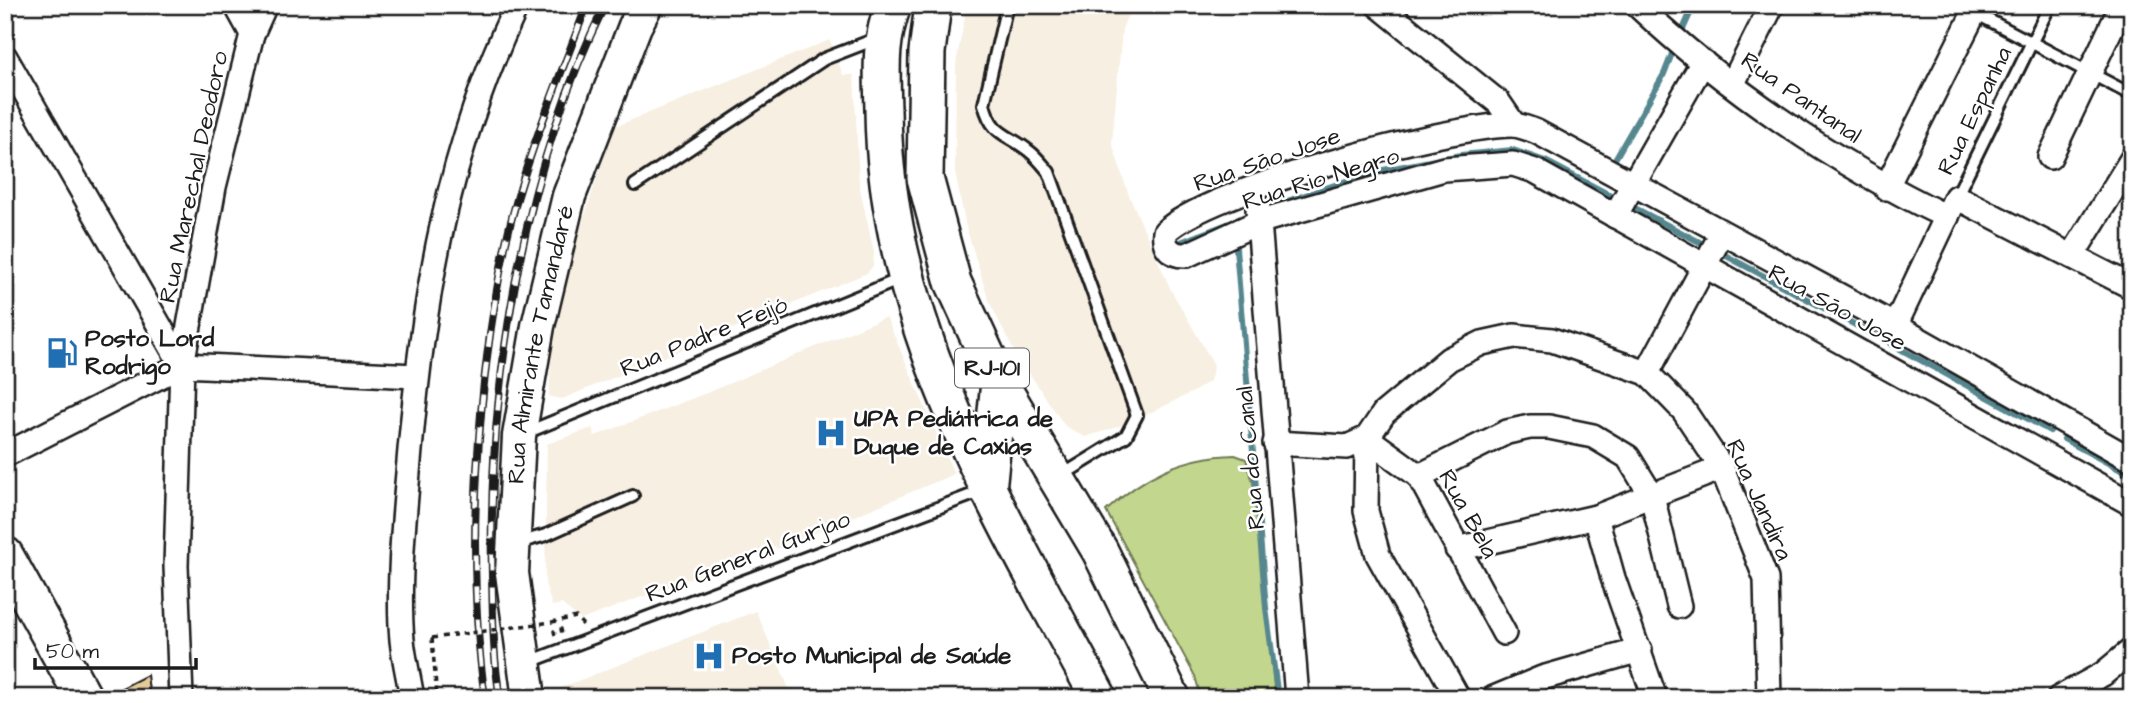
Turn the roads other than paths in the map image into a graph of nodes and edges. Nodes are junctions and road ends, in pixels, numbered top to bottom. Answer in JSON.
{"nodes":[{"id":1,"x":236,"y":5,"type":"edge"},
{"id":2,"x":265,"y":5,"type":"edge"},
{"id":3,"x":517,"y":5,"type":"edge"},
{"id":4,"x":646,"y":5,"type":"edge"},
{"id":5,"x":933,"y":5,"type":"edge"},
{"id":6,"x":1007,"y":5,"type":"edge"},
{"id":7,"x":1378,"y":5,"type":"edge"},
{"id":8,"x":1637,"y":5,"type":"edge"},
{"id":9,"x":1772,"y":5,"type":"edge"},
{"id":10,"x":2050,"y":5,"type":"edge"},
{"id":11,"x":2122,"y":5,"type":"edge"},
{"id":12,"x":1970,"y":8,"type":"edge"},
{"id":13,"x":887,"y":21,"type":"edge"},
{"id":14,"x":253,"y":34,"type":"junction"},
{"id":15,"x":2032,"y":43,"type":"junction"},
{"id":16,"x":5,"y":57,"type":"edge"},
{"id":17,"x":1700,"y":60,"type":"junction"},
{"id":18,"x":2089,"y":72,"type":"junction"},
{"id":19,"x":1733,"y":83,"type":"junction"},
{"id":20,"x":2132,"y":95,"type":"edge"},
{"id":21,"x":1514,"y":125,"type":"junction"},
{"id":22,"x":2050,"y":157,"type":"dead end"},
{"id":23,"x":2132,"y":159,"type":"edge"},
{"id":24,"x":1513,"y":164,"type":"joint"},
{"id":25,"x":1578,"y":173,"type":"junction"},
{"id":26,"x":635,"y":185,"type":"dead end"},
{"id":27,"x":1886,"y":188,"type":"junction"},
{"id":28,"x":1623,"y":197,"type":"junction"},
{"id":29,"x":1951,"y":207,"type":"junction"},
{"id":30,"x":1250,"y":214,"type":"junction"},
{"id":31,"x":1165,"y":232,"type":"joint"},
{"id":32,"x":1721,"y":234,"type":"junction"},
{"id":33,"x":2072,"y":256,"type":"junction"},
{"id":34,"x":1707,"y":263,"type":"junction"},
{"id":35,"x":905,"y":277,"type":"junction"},
{"id":36,"x":2132,"y":287,"type":"edge"},
{"id":37,"x":1895,"y":326,"type":"junction"},
{"id":38,"x":182,"y":365,"type":"junction"},
{"id":39,"x":1647,"y":373,"type":"junction"},
{"id":40,"x":416,"y":376,"type":"junction"},
{"id":41,"x":999,"y":382,"type":"junction"},
{"id":42,"x":519,"y":436,"type":"junction"},
{"id":43,"x":1367,"y":438,"type":"junction"},
{"id":44,"x":1275,"y":443,"type":"junction"},
{"id":45,"x":5,"y":456,"type":"edge"},
{"id":46,"x":2132,"y":460,"type":"edge"},
{"id":47,"x":1722,"y":468,"type":"junction"},
{"id":48,"x":1419,"y":476,"type":"junction"},
{"id":49,"x":1058,"y":477,"type":"junction"},
{"id":50,"x":988,"y":490,"type":"junction"},
{"id":51,"x":633,"y":496,"type":"dead end"},
{"id":52,"x":1652,"y":496,"type":"junction"},
{"id":53,"x":2132,"y":504,"type":"edge"},
{"id":54,"x":1596,"y":517,"type":"junction"},
{"id":55,"x":512,"y":545,"type":"junction"},
{"id":56,"x":1457,"y":549,"type":"junction"},
{"id":57,"x":5,"y":555,"type":"edge"},
{"id":58,"x":1679,"y":606,"type":"dead end"},
{"id":59,"x":1504,"y":633,"type":"dead end"},
{"id":60,"x":1640,"y":650,"type":"junction"},
{"id":61,"x":2132,"y":650,"type":"edge"},
{"id":62,"x":523,"y":664,"type":"junction"},
{"id":63,"x":1545,"y":688,"type":"edge"},
{"id":64,"x":84,"y":698,"type":"edge"},
{"id":65,"x":180,"y":698,"type":"edge"},
{"id":66,"x":412,"y":698,"type":"edge"},
{"id":67,"x":529,"y":698,"type":"edge"},
{"id":68,"x":1098,"y":698,"type":"edge"},
{"id":69,"x":1172,"y":698,"type":"edge"},
{"id":70,"x":1297,"y":698,"type":"edge"},
{"id":71,"x":1458,"y":698,"type":"edge"},
{"id":72,"x":1494,"y":698,"type":"edge"},
{"id":73,"x":1655,"y":698,"type":"edge"},
{"id":74,"x":1769,"y":698,"type":"edge"},
{"id":75,"x":2059,"y":698,"type":"edge"}],
"edges":[{"from":1,"to":14,"type":"street"},
{"from":2,"to":14,"type":"street","name":"Rua Marechal Deodoro"},
{"from":3,"to":40,"type":"street"},
{"from":4,"to":42,"type":"main road","name":"Rua Almirante Tamandaré"},
{"from":5,"to":41,"type":"main road","number":"RJ-101"},
{"from":6,"to":49,"type":"lane"},
{"from":7,"to":21,"type":"street"},
{"from":8,"to":17,"type":"street","name":"Rua Pantanal"},
{"from":9,"to":19,"type":"street"},
{"from":10,"to":15,"type":"lane","name":"Rua Espanha"},
{"from":11,"to":18,"type":"street"},
{"from":12,"to":15,"type":"lane"},
{"from":12,"to":27,"type":"street"},
{"from":13,"to":26,"type":"lane"},
{"from":13,"to":35,"type":"main road","number":"RJ-101"},
{"from":14,"to":38,"type":"street","name":"Rua Marechal Deodoro"},
{"from":15,"to":18,"type":"lane"},
{"from":15,"to":29,"type":"lane","name":"Rua Espanha"},
{"from":16,"to":38,"type":"street"},
{"from":17,"to":19,"type":"street","name":"Rua Pantanal"},
{"from":17,"to":28,"type":"street"},
{"from":18,"to":20,"type":"lane"},
{"from":18,"to":22,"type":"street"},
{"from":19,"to":27,"type":"street","name":"Rua Pantanal"},
{"from":21,"to":25,"type":"street","name":"Rua Sāo Jose"},
{"from":21,"to":30,"type":"street","name":"Rua Sāo Jose"},
{"from":23,"to":33,"type":"street"},
{"from":24,"to":25,"type":"street","name":"Rua Sāo Jose"},
{"from":24,"to":30,"type":"street","name":"Rua Rio Negro"},
{"from":25,"to":28,"type":"street","name":"Rua Sāo Jose"},
{"from":25,"to":28,"type":"street","name":"Rua Sāo Jose"},
{"from":27,"to":29,"type":"street","name":"Rua Pantanal"},
{"from":28,"to":32,"type":"street","name":"Rua Sāo Jose"},
{"from":28,"to":34,"type":"street","name":"Rua Sāo Jose"},
{"from":29,"to":33,"type":"street","name":"Rua Pantanal"},
{"from":29,"to":37,"type":"street"},
{"from":30,"to":31,"type":"street","name":"Rua Sāo Jose"},
{"from":30,"to":31,"type":"street","name":"Rua Rio Negro"},
{"from":30,"to":44,"type":"street","name":"Rua do Canal"},
{"from":32,"to":34,"type":"street"},
{"from":32,"to":37,"type":"street","name":"Rua Sāo Jose"},
{"from":33,"to":36,"type":"street","name":"Rua Pantanal"},
{"from":34,"to":39,"type":"street"},
{"from":34,"to":53,"type":"street","name":"Rua Sāo Jose"},
{"from":35,"to":42,"type":"lane","name":"Rua Padre Feijó"},
{"from":35,"to":50,"type":"main road","number":"RJ-101"},
{"from":37,"to":46,"type":"street","name":"Rua Sāo Jose"},
{"from":38,"to":40,"type":"street"},
{"from":38,"to":45,"type":"street"},
{"from":38,"to":65,"type":"street","name":"Rua Marechal Deodoro"},
{"from":39,"to":43,"type":"street","name":"Rua Jandira"},
{"from":39,"to":47,"type":"street","name":"Rua Jandira"},
{"from":40,"to":66,"type":"street"},
{"from":41,"to":49,"type":"main road","number":"RJ-101"},
{"from":41,"to":50,"type":"main road"},
{"from":42,"to":55,"type":"main road","name":"Rua Almirante Tamandaré"},
{"from":43,"to":44,"type":"street"},
{"from":43,"to":48,"type":"street","name":"Rua Bela"},
{"from":43,"to":71,"type":"street"},
{"from":44,"to":70,"type":"street","name":"Rua do Canal"},
{"from":47,"to":52,"type":"street"},
{"from":47,"to":74,"type":"street","name":"Rua Jandira"},
{"from":48,"to":52,"type":"street"},
{"from":48,"to":56,"type":"street","name":"Rua Bela"},
{"from":49,"to":69,"type":"main road","number":"RJ-101"},
{"from":50,"to":62,"type":"lane","name":"Rua General Gurjao"},
{"from":50,"to":68,"type":"main road","number":"RJ-101"},
{"from":51,"to":55,"type":"lane"},
{"from":52,"to":54,"type":"street"},
{"from":52,"to":58,"type":"street"},
{"from":54,"to":56,"type":"street"},
{"from":54,"to":60,"type":"street"},
{"from":55,"to":62,"type":"main road","name":"Rua Almirante Tamandaré"},
{"from":56,"to":59,"type":"street","name":"Rua Bela"},
{"from":57,"to":64,"type":"main road"},
{"from":60,"to":63,"type":"street"},
{"from":60,"to":73,"type":"street"},
{"from":61,"to":75,"type":"street"},
{"from":62,"to":67,"type":"main road","name":"Rua Almirante Tamandaré"},
{"from":63,"to":72,"type":"street"}]}
